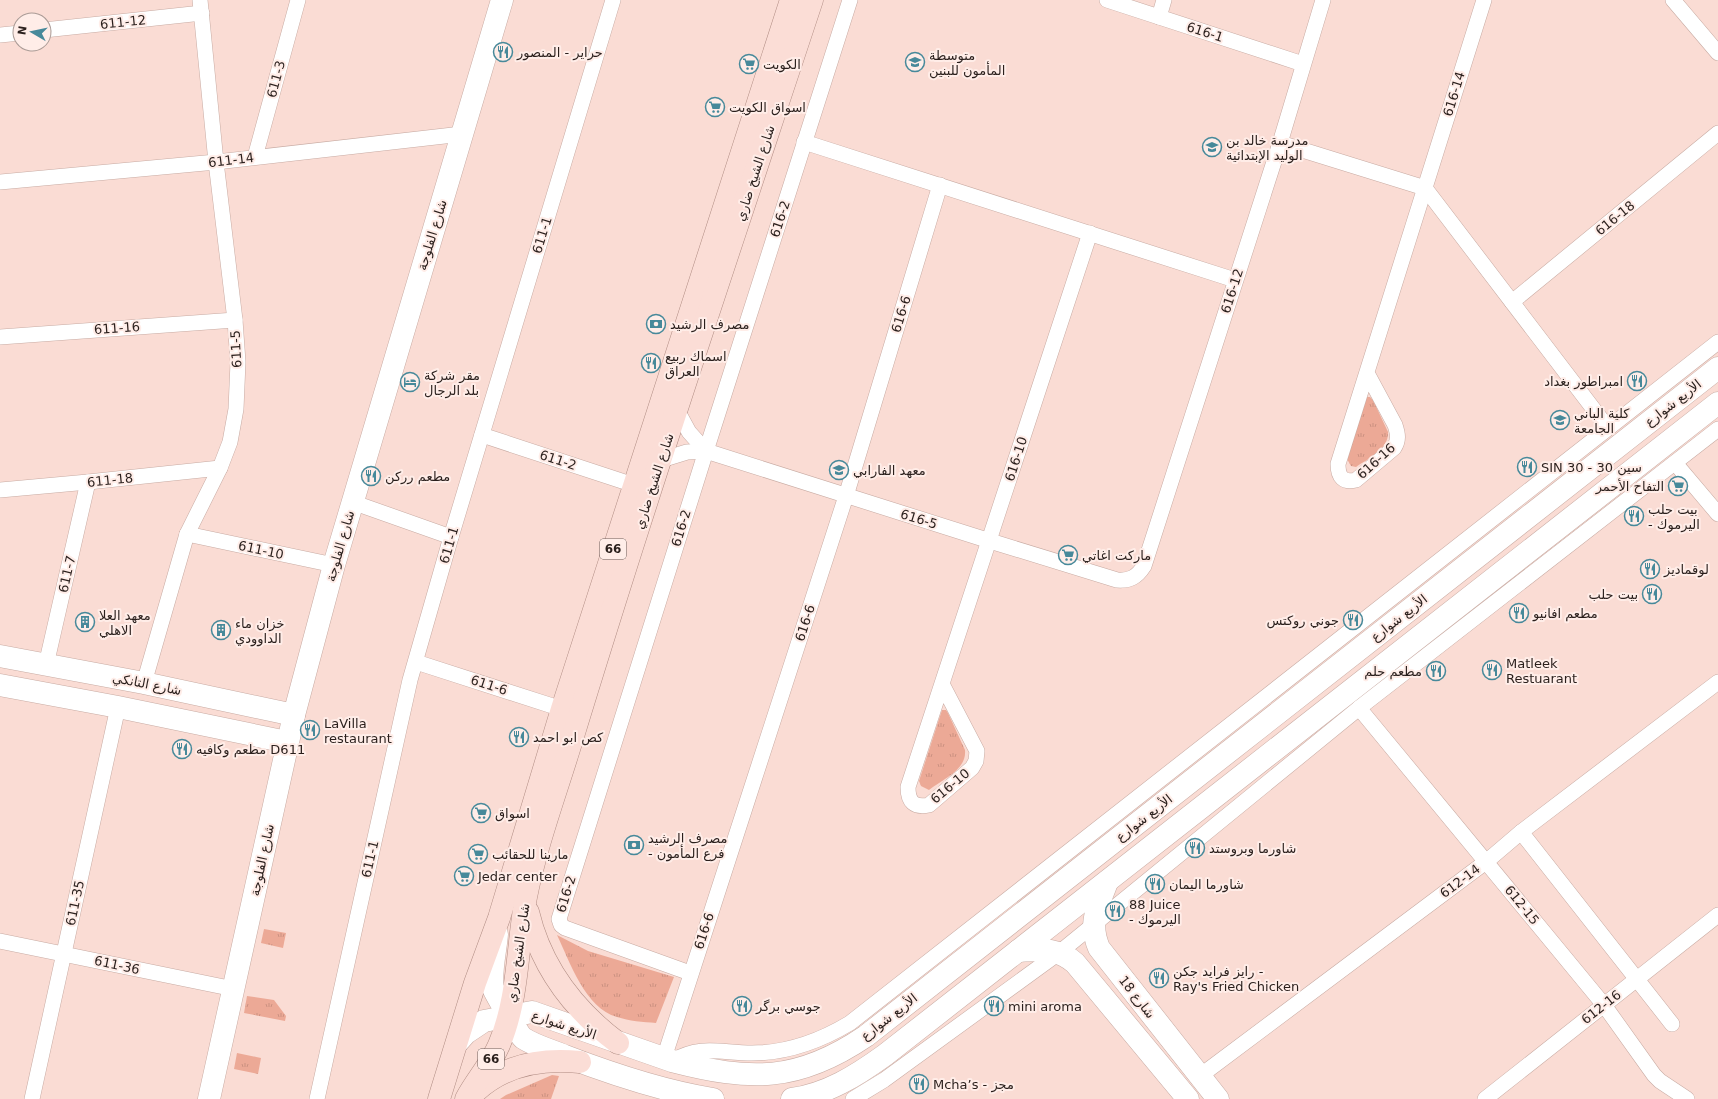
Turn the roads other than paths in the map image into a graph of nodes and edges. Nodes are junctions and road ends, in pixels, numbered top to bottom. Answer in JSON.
{"nodes":[{"id":1,"x":298,"y":0,"type":"edge"},
{"id":2,"x":502,"y":0,"type":"edge"},
{"id":3,"x":613,"y":0,"type":"edge"},
{"id":4,"x":791,"y":0,"type":"edge"},
{"id":5,"x":812,"y":0,"type":"edge"},
{"id":6,"x":850,"y":0,"type":"edge"},
{"id":7,"x":1107,"y":0,"type":"edge"},
{"id":8,"x":1164,"y":0,"type":"edge"},
{"id":9,"x":1323,"y":0,"type":"edge"},
{"id":10,"x":1484,"y":0,"type":"edge"},
{"id":11,"x":1673,"y":0,"type":"edge"},
{"id":12,"x":201,"y":7,"type":"edge"},
{"id":13,"x":1159,"y":17,"type":"junction"},
{"id":14,"x":52,"y":29,"type":"edge"},
{"id":15,"x":12,"y":33,"type":"edge"},
{"id":16,"x":0,"y":35,"type":"edge"},
{"id":17,"x":1718,"y":53,"type":"edge"},
{"id":18,"x":1304,"y":64,"type":"junction"},
{"id":19,"x":1718,"y":133,"type":"edge"},
{"id":20,"x":462,"y":134,"type":"junction"},
{"id":21,"x":804,"y":142,"type":"junction"},
{"id":22,"x":1280,"y":143,"type":"junction"},
{"id":23,"x":255,"y":157,"type":"junction"},
{"id":24,"x":216,"y":162,"type":"junction"},
{"id":25,"x":0,"y":182,"type":"edge"},
{"id":26,"x":940,"y":186,"type":"junction"},
{"id":27,"x":1425,"y":188,"type":"junction"},
{"id":28,"x":1090,"y":233,"type":"junction"},
{"id":29,"x":1235,"y":280,"type":"junction"},
{"id":30,"x":1512,"y":302,"type":"junction"},
{"id":31,"x":235,"y":320,"type":"junction"},
{"id":32,"x":0,"y":337,"type":"edge"},
{"id":33,"x":1718,"y":342,"type":"edge"},
{"id":34,"x":1718,"y":368,"type":"edge"},
{"id":35,"x":1367,"y":373,"type":"junction"},
{"id":36,"x":1718,"y":403,"type":"edge"},
{"id":37,"x":677,"y":410,"type":"junction"},
{"id":38,"x":1608,"y":428,"type":"junction"},
{"id":39,"x":1718,"y":430,"type":"edge"},
{"id":40,"x":482,"y":435,"type":"junction"},
{"id":41,"x":706,"y":450,"type":"junction"},
{"id":42,"x":661,"y":460,"type":"junction"},
{"id":43,"x":1675,"y":463,"type":"junction"},
{"id":44,"x":220,"y":468,"type":"junction"},
{"id":45,"x":88,"y":482,"type":"junction"},
{"id":46,"x":634,"y":485,"type":"junction"},
{"id":47,"x":0,"y":490,"type":"edge"},
{"id":48,"x":846,"y":496,"type":"junction"},
{"id":49,"x":352,"y":502,"type":"junction"},
{"id":50,"x":1718,"y":514,"type":"edge"},
{"id":51,"x":1524,"y":519,"type":"junction"},
{"id":52,"x":187,"y":534,"type":"junction"},
{"id":53,"x":451,"y":537,"type":"junction"},
{"id":54,"x":990,"y":541,"type":"junction"},
{"id":55,"x":1542,"y":542,"type":"junction"},
{"id":56,"x":334,"y":565,"type":"junction"},
{"id":57,"x":1133,"y":578,"type":"joint"},
{"id":58,"x":0,"y":656,"type":"edge"},
{"id":59,"x":416,"y":662,"type":"junction"},
{"id":60,"x":46,"y":665,"type":"junction"},
{"id":61,"x":1718,"y":682,"type":"edge"},
{"id":62,"x":144,"y":683,"type":"junction"},
{"id":63,"x":942,"y":684,"type":"junction"},
{"id":64,"x":0,"y":685,"type":"edge"},
{"id":65,"x":118,"y":707,"type":"junction"},
{"id":66,"x":1359,"y":708,"type":"junction"},
{"id":67,"x":562,"y":709,"type":"junction"},
{"id":68,"x":294,"y":715,"type":"junction"},
{"id":69,"x":287,"y":742,"type":"junction"},
{"id":70,"x":1521,"y":832,"type":"junction"},
{"id":71,"x":1487,"y":861,"type":"junction"},
{"id":72,"x":1107,"y":882,"type":"junction"},
{"id":73,"x":526,"y":901,"type":"junction"},
{"id":74,"x":1718,"y":915,"type":"edge"},
{"id":75,"x":499,"y":918,"type":"junction"},
{"id":76,"x":1093,"y":924,"type":"junction"},
{"id":77,"x":0,"y":941,"type":"edge"},
{"id":78,"x":1018,"y":951,"type":"junction"},
{"id":79,"x":1060,"y":952,"type":"junction"},
{"id":80,"x":64,"y":954,"type":"junction"},
{"id":81,"x":690,"y":973,"type":"junction"},
{"id":82,"x":1636,"y":979,"type":"junction"},
{"id":83,"x":234,"y":989,"type":"junction"},
{"id":84,"x":1604,"y":1005,"type":"junction"},
{"id":85,"x":509,"y":1015,"type":"junction"},
{"id":86,"x":1672,"y":1024,"type":"dead end"},
{"id":87,"x":457,"y":1043,"type":"junction"},
{"id":88,"x":618,"y":1043,"type":"junction"},
{"id":89,"x":668,"y":1060,"type":"junction"},
{"id":90,"x":580,"y":1062,"type":"junction"},
{"id":91,"x":1200,"y":1076,"type":"junction"},
{"id":92,"x":635,"y":1080,"type":"junction"},
{"id":93,"x":32,"y":1099,"type":"edge"},
{"id":94,"x":209,"y":1099,"type":"edge"},
{"id":95,"x":317,"y":1099,"type":"edge"},
{"id":96,"x":439,"y":1099,"type":"edge"},
{"id":97,"x":466,"y":1099,"type":"edge"},
{"id":98,"x":659,"y":1099,"type":"edge"},
{"id":99,"x":713,"y":1099,"type":"edge"},
{"id":100,"x":792,"y":1099,"type":"edge"},
{"id":101,"x":854,"y":1099,"type":"edge"},
{"id":102,"x":1188,"y":1099,"type":"edge"},
{"id":103,"x":1218,"y":1099,"type":"edge"},
{"id":104,"x":1485,"y":1099,"type":"edge"},
{"id":105,"x":1687,"y":1099,"type":"edge"}],
"edges":[{"from":1,"to":23,"type":"street","name":"611-3"},
{"from":2,"to":20,"type":"main road","name":"شارع الفلوجة"},
{"from":3,"to":40,"type":"street","name":"611-1"},
{"from":4,"to":46,"type":"main road","name":"شارع الشيخ ضاري","number":"66"},
{"from":5,"to":37,"type":"main road","name":"شارع الشيخ ضاري","number":"66"},
{"from":6,"to":21,"type":"street","name":"616-2"},
{"from":7,"to":13,"type":"street","name":"616-1"},
{"from":8,"to":13,"type":"street"},
{"from":9,"to":18,"type":"street","name":"616-12"},
{"from":10,"to":27,"type":"street","name":"616-14"},
{"from":11,"to":17,"type":"street"},
{"from":12,"to":14,"type":"street","name":"611-12"},
{"from":12,"to":24,"type":"street","name":"611-5"},
{"from":13,"to":18,"type":"street","name":"616-1"},
{"from":15,"to":16,"type":"street"},
{"from":18,"to":22,"type":"street","name":"616-12"},
{"from":19,"to":30,"type":"street","name":"616-18"},
{"from":20,"to":23,"type":"street","name":"611-14"},
{"from":20,"to":49,"type":"main road","name":"شارع الفلوجة"},
{"from":21,"to":26,"type":"street"},
{"from":21,"to":41,"type":"street","name":"616-2"},
{"from":22,"to":27,"type":"street"},
{"from":22,"to":29,"type":"street","name":"616-12"},
{"from":23,"to":24,"type":"street","name":"611-14"},
{"from":24,"to":25,"type":"street","name":"611-14"},
{"from":24,"to":31,"type":"street","name":"611-5"},
{"from":26,"to":28,"type":"street"},
{"from":26,"to":48,"type":"street","name":"616-6"},
{"from":27,"to":30,"type":"street"},
{"from":27,"to":35,"type":"street","name":"616-16"},
{"from":28,"to":29,"type":"street"},
{"from":28,"to":54,"type":"street","name":"616-10"},
{"from":29,"to":57,"type":"street","name":"616-12"},
{"from":30,"to":38,"type":"street"},
{"from":31,"to":32,"type":"street","name":"611-16"},
{"from":31,"to":44,"type":"street","name":"611-5"},
{"from":33,"to":38,"type":"street"},
{"from":34,"to":51,"type":"main road","name":"الأربع شوارع"},
{"from":35,"to":35,"type":"street","name":"616-16"},
{"from":36,"to":55,"type":"main road","name":"الأربع شوارع"},
{"from":37,"to":41,"type":"street"},
{"from":37,"to":42,"type":"main road","name":"شارع الشيخ ضاري","number":"66"},
{"from":38,"to":89,"type":"street"},
{"from":39,"to":43,"type":"street"},
{"from":40,"to":46,"type":"street","name":"611-2"},
{"from":40,"to":53,"type":"street","name":"611-1"},
{"from":41,"to":42,"type":"street"},
{"from":41,"to":48,"type":"street","name":"616-5"},
{"from":41,"to":81,"type":"street","name":"616-2"},
{"from":42,"to":73,"type":"main road","name":"شارع الشيخ ضاري","number":"66"},
{"from":43,"to":50,"type":"street"},
{"from":43,"to":66,"type":"street"},
{"from":44,"to":45,"type":"street","name":"611-18"},
{"from":44,"to":52,"type":"street","name":"611-5"},
{"from":45,"to":47,"type":"street","name":"611-18"},
{"from":45,"to":60,"type":"street","name":"611-7"},
{"from":46,"to":67,"type":"main road","name":"شارع الشيخ ضاري","number":"66"},
{"from":48,"to":54,"type":"street","name":"616-5"},
{"from":48,"to":81,"type":"street","name":"616-6"},
{"from":49,"to":53,"type":"street"},
{"from":49,"to":56,"type":"main road","name":"شارع الفلوجة"},
{"from":51,"to":55,"type":"main road"},
{"from":51,"to":89,"type":"main road","name":"الأربع شوارع"},
{"from":52,"to":56,"type":"street","name":"611-10"},
{"from":52,"to":62,"type":"street","name":"611-5"},
{"from":53,"to":59,"type":"street","name":"611-1"},
{"from":54,"to":57,"type":"street","name":"616-5"},
{"from":54,"to":63,"type":"street","name":"616-10"},
{"from":55,"to":72,"type":"main road","name":"الأربع شوارع"},
{"from":56,"to":68,"type":"main road","name":"شارع الفلوجة"},
{"from":58,"to":60,"type":"main road","name":"شارع التانكي"},
{"from":59,"to":67,"type":"street","name":"611-6"},
{"from":59,"to":95,"type":"street","name":"611-1"},
{"from":60,"to":62,"type":"main road","name":"شارع التانكي"},
{"from":61,"to":70,"type":"street","name":"612-14"},
{"from":62,"to":68,"type":"main road","name":"شارع التانكي"},
{"from":63,"to":63,"type":"street","name":"616-10"},
{"from":64,"to":65,"type":"main road"},
{"from":65,"to":69,"type":"main road"},
{"from":65,"to":80,"type":"street","name":"611-35"},
{"from":66,"to":71,"type":"street","name":"612-15"},
{"from":66,"to":76,"type":"street"},
{"from":67,"to":75,"type":"main road","name":"شارع الشيخ ضاري","number":"66"},
{"from":68,"to":69,"type":"main road","name":"شارع الفلوجة"},
{"from":69,"to":83,"type":"main road","name":"شارع الفلوجة"},
{"from":70,"to":71,"type":"street","name":"612-14"},
{"from":70,"to":82,"type":"street"},
{"from":71,"to":84,"type":"street","name":"612-15"},
{"from":71,"to":91,"type":"street","name":"612-14"},
{"from":72,"to":76,"type":"main road","name":"شارع 18"},
{"from":72,"to":78,"type":"main road","name":"الأربع شوارع"},
{"from":73,"to":85,"type":"main road","name":"شارع الشيخ ضاري","number":"66"},
{"from":73,"to":88,"type":"main road"},
{"from":74,"to":82,"type":"street","name":"612-16"},
{"from":75,"to":85,"type":"main road","name":"الأربع شوارع"},
{"from":75,"to":87,"type":"main road","name":"شارع الشيخ ضاري","number":"66"},
{"from":76,"to":79,"type":"street"},
{"from":76,"to":91,"type":"main road","name":"شارع 18"},
{"from":77,"to":80,"type":"street","name":"611-36"},
{"from":78,"to":79,"type":"main road"},
{"from":78,"to":100,"type":"main road","name":"الأربع شوارع"},
{"from":79,"to":101,"type":"street"},
{"from":79,"to":102,"type":"main road","name":"شارع 18"},
{"from":80,"to":83,"type":"street","name":"611-36"},
{"from":80,"to":93,"type":"street","name":"611-35"},
{"from":81,"to":89,"type":"street","name":"616-6"},
{"from":82,"to":84,"type":"street","name":"612-16"},
{"from":82,"to":86,"type":"street"},
{"from":83,"to":94,"type":"main road","name":"شارع الفلوجة"},
{"from":84,"to":104,"type":"street","name":"612-16"},
{"from":84,"to":105,"type":"street","name":"612-15"},
{"from":85,"to":87,"type":"main road","name":"الأربع شوارع"},
{"from":85,"to":88,"type":"main road","name":"الأربع شوارع"},
{"from":85,"to":90,"type":"main road","name":"الأربع شوارع"},
{"from":85,"to":97,"type":"main road","name":"شارع الشيخ ضاري","number":"66"},
{"from":87,"to":96,"type":"main road","name":"شارع الشيخ ضاري","number":"66"},
{"from":88,"to":89,"type":"main road","name":"الأربع شوارع"},
{"from":90,"to":92,"type":"main road","name":"الأربع شوارع"},
{"from":90,"to":97,"type":"main road"},
{"from":91,"to":103,"type":"main road","name":"شارع 18"},
{"from":92,"to":98,"type":"street"},
{"from":92,"to":99,"type":"main road","name":"الأربع شوارع"}]}
